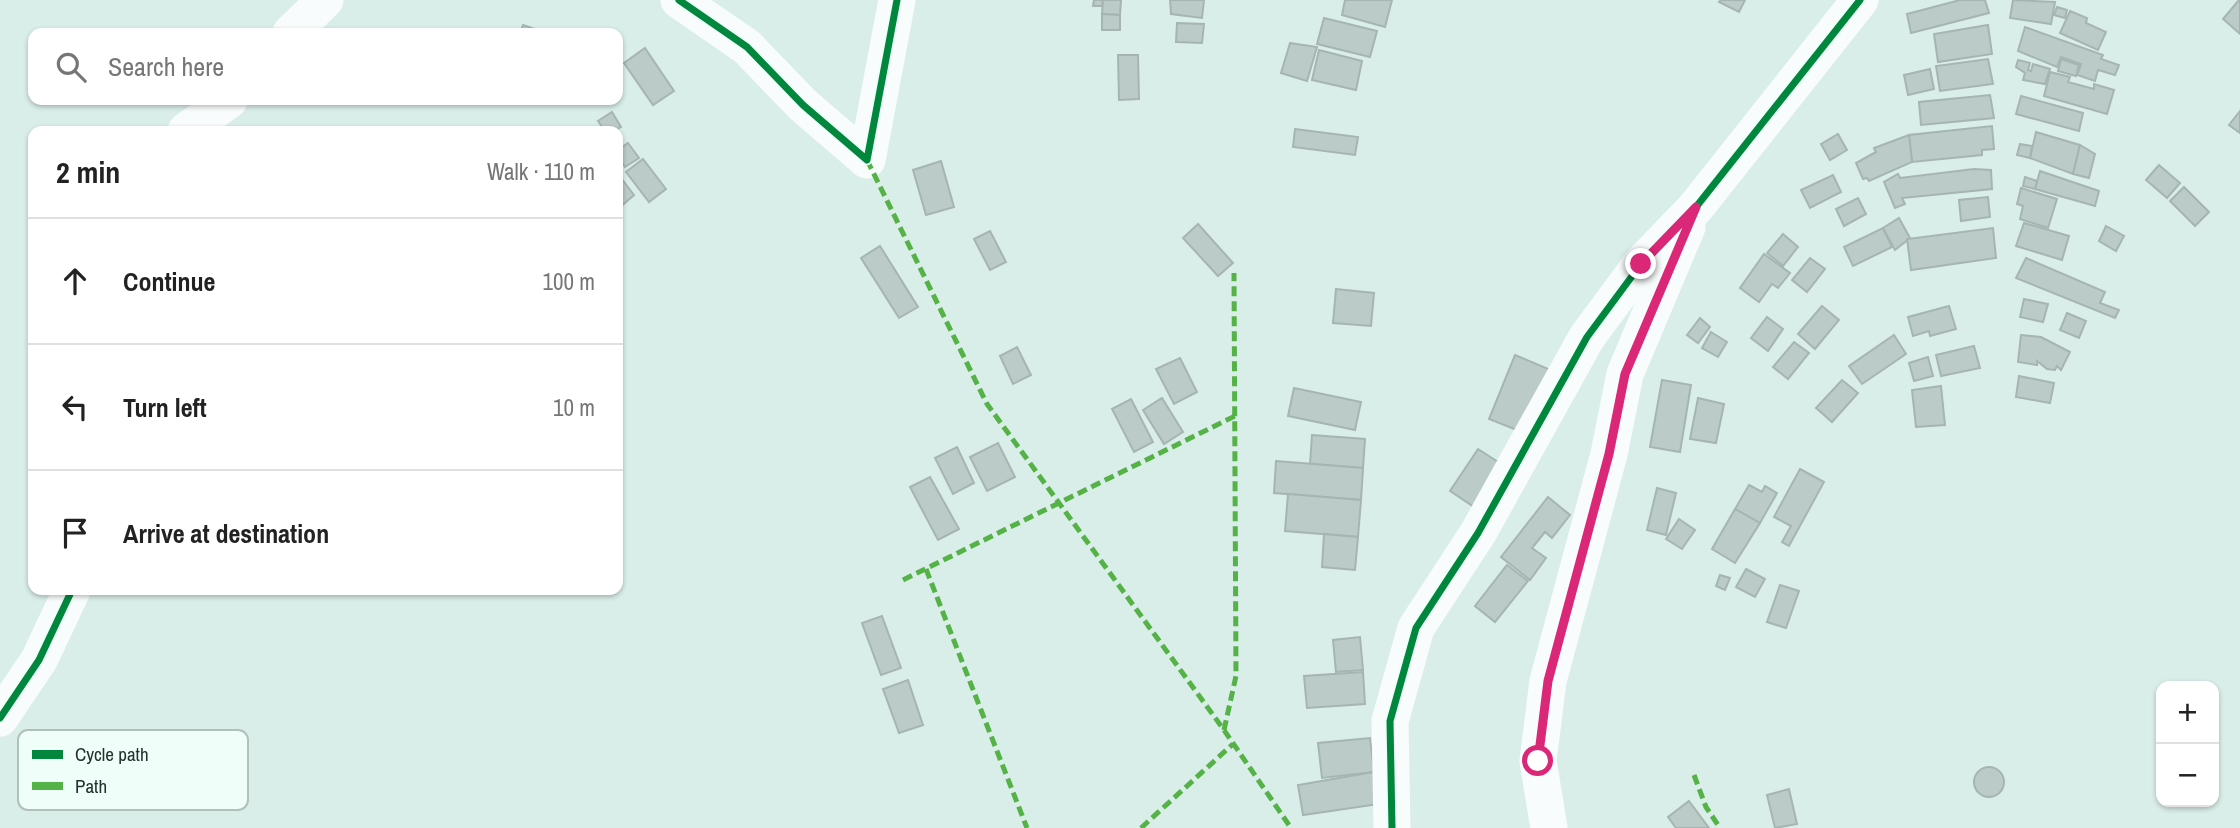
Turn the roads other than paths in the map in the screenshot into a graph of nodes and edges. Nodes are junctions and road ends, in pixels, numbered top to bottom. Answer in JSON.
{"nodes":[{"id":1,"x":325,"y":0,"type":"edge"},
{"id":2,"x":679,"y":0,"type":"edge"},
{"id":3,"x":897,"y":0,"type":"edge"},
{"id":4,"x":1860,"y":0,"type":"edge"},
{"id":5,"x":295,"y":28,"type":"edge"},
{"id":6,"x":222,"y":105,"type":"edge"},
{"id":7,"x":193,"y":126,"type":"edge"},
{"id":8,"x":1696,"y":207,"type":"junction"},
{"id":9,"x":70,"y":595,"type":"edge"},
{"id":10,"x":0,"y":718,"type":"edge"},
{"id":11,"x":1392,"y":828,"type":"edge"},
{"id":12,"x":1549,"y":828,"type":"edge"}],
"edges":[{"from":1,"to":5,"type":"street"},
{"from":2,"to":3,"type":"street"},
{"from":4,"to":8,"type":"street"},
{"from":6,"to":7,"type":"street"},
{"from":8,"to":11,"type":"street"},
{"from":8,"to":12,"type":"street"},
{"from":9,"to":10,"type":"street"}]}
